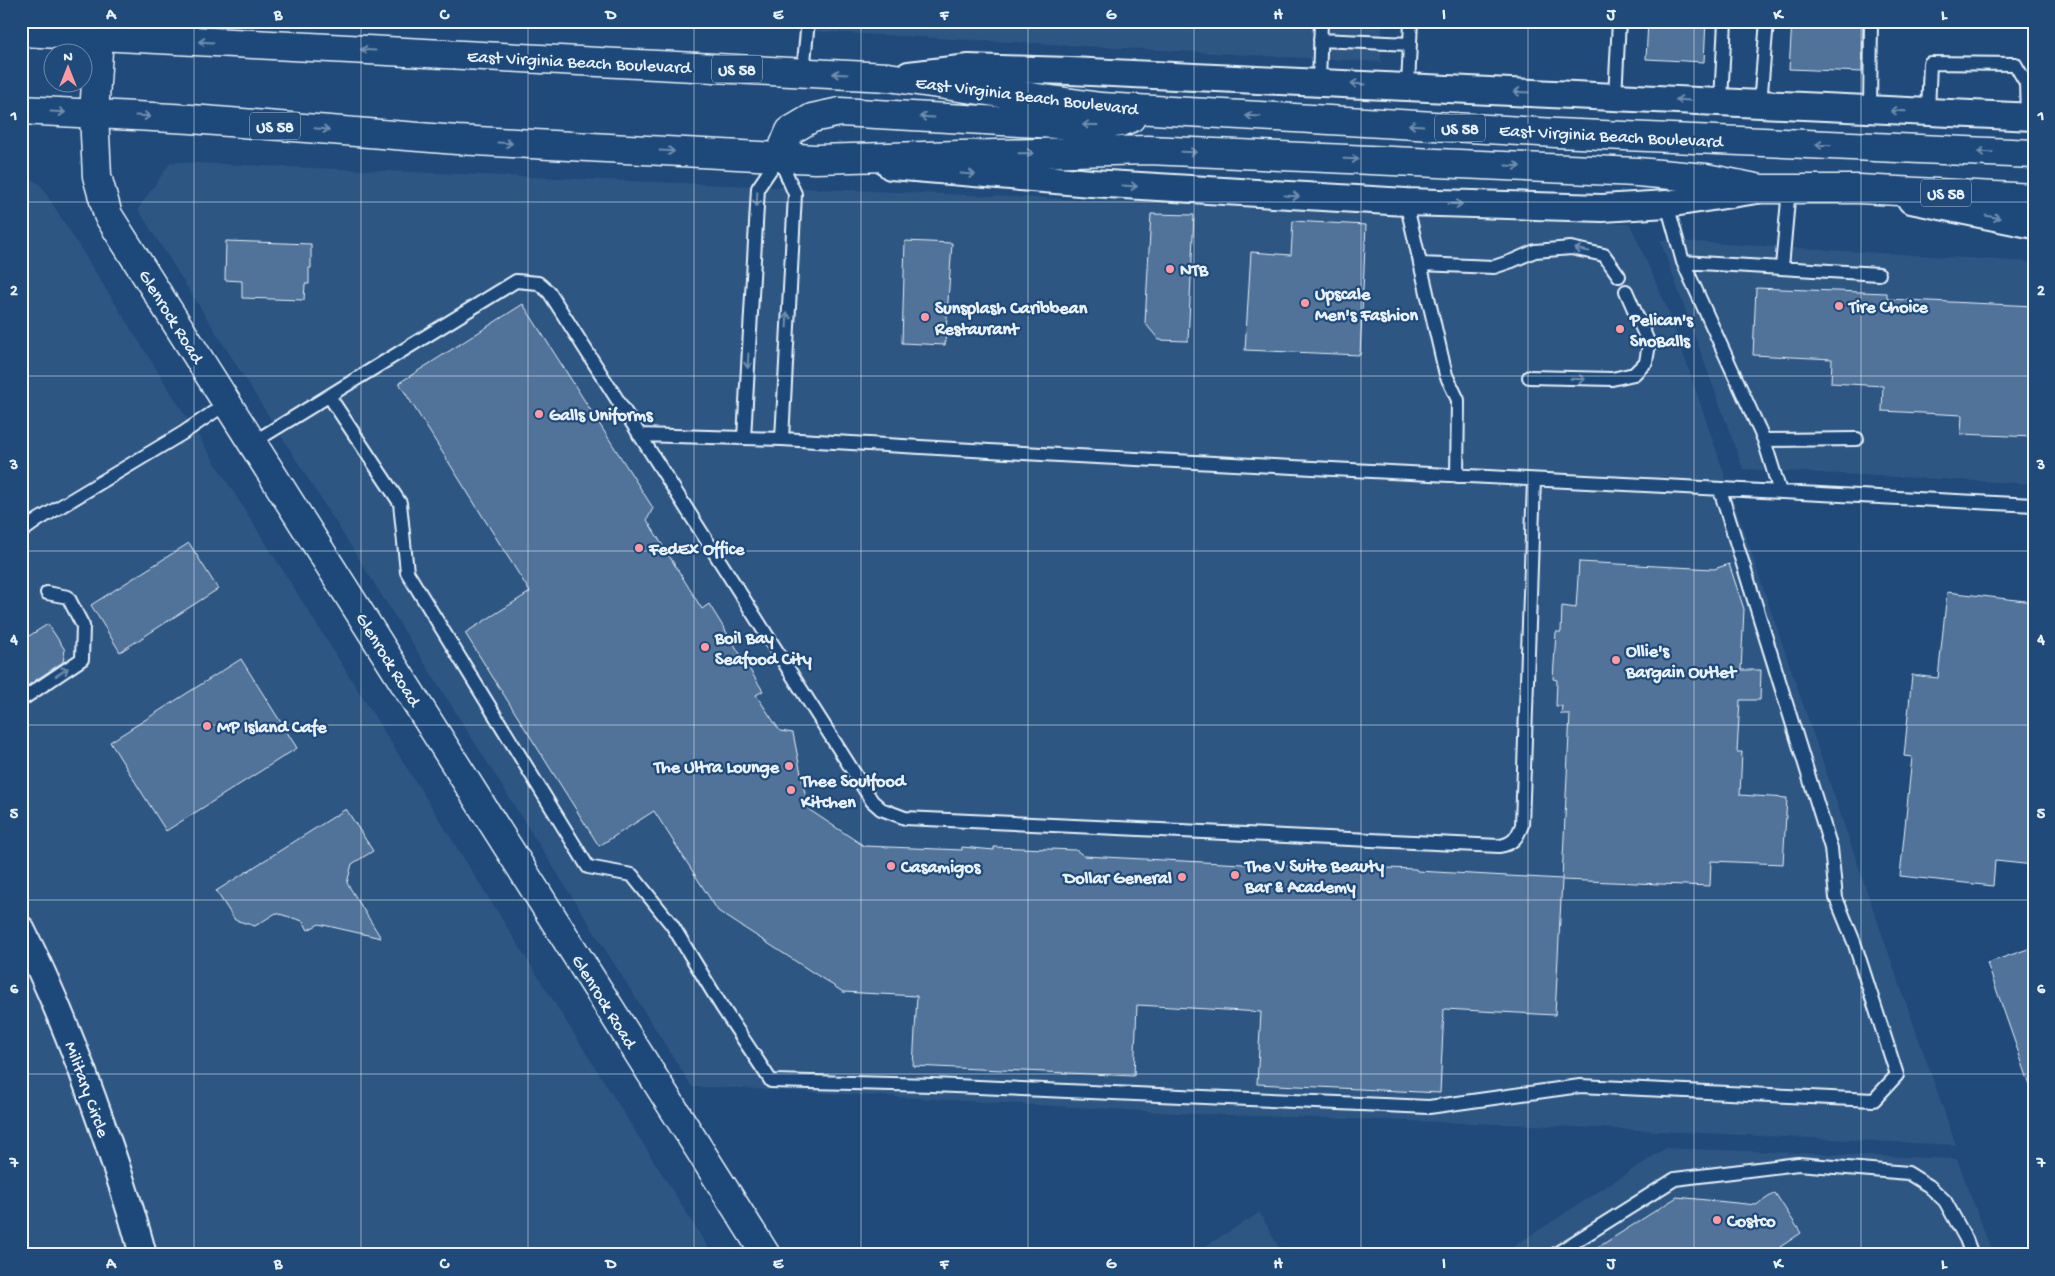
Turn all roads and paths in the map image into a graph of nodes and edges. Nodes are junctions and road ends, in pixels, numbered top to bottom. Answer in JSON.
{"nodes":[{"id":1,"x":808,"y":21,"type":"edge"},
{"id":2,"x":1321,"y":21,"type":"edge"},
{"id":3,"x":1411,"y":21,"type":"edge"},
{"id":4,"x":1619,"y":21,"type":"edge"},
{"id":5,"x":1725,"y":21,"type":"edge"},
{"id":6,"x":1767,"y":21,"type":"edge"},
{"id":7,"x":1871,"y":21,"type":"edge"},
{"id":8,"x":99,"y":29,"type":"edge"},
{"id":9,"x":21,"y":32,"type":"edge"},
{"id":10,"x":1320,"y":40,"type":"junction"},
{"id":11,"x":1410,"y":44,"type":"junction"},
{"id":12,"x":803,"y":72,"type":"junction"},
{"id":13,"x":888,"y":77,"type":"junction"},
{"id":14,"x":1318,"y":82,"type":"junction"},
{"id":15,"x":1408,"y":86,"type":"junction"},
{"id":16,"x":1615,"y":97,"type":"junction"},
{"id":17,"x":1721,"y":102,"type":"junction"},
{"id":18,"x":1760,"y":104,"type":"junction"},
{"id":19,"x":21,"y":110,"type":"edge"},
{"id":20,"x":1153,"y":110,"type":"junction"},
{"id":21,"x":1870,"y":110,"type":"junction"},
{"id":22,"x":1928,"y":112,"type":"junction"},
{"id":23,"x":94,"y":114,"type":"junction"},
{"id":24,"x":2030,"y":116,"type":"edge"},
{"id":25,"x":2034,"y":154,"type":"edge"},
{"id":26,"x":779,"y":157,"type":"junction"},
{"id":27,"x":815,"y":159,"type":"junction"},
{"id":28,"x":1761,"y":189,"type":"junction"},
{"id":29,"x":1789,"y":189,"type":"junction"},
{"id":30,"x":1859,"y":189,"type":"junction"},
{"id":31,"x":2034,"y":198,"type":"edge"},
{"id":32,"x":1406,"y":202,"type":"junction"},
{"id":33,"x":1667,"y":204,"type":"junction"},
{"id":34,"x":2034,"y":225,"type":"edge"},
{"id":35,"x":1683,"y":262,"type":"junction"},
{"id":36,"x":1420,"y":264,"type":"junction"},
{"id":37,"x":1782,"y":267,"type":"junction"},
{"id":38,"x":1879,"y":274,"type":"dead end"},
{"id":39,"x":1619,"y":276,"type":"dead end"},
{"id":40,"x":1626,"y":291,"type":"dead end"},
{"id":41,"x":1529,"y":377,"type":"dead end"},
{"id":42,"x":329,"y":396,"type":"junction"},
{"id":43,"x":227,"y":403,"type":"junction"},
{"id":44,"x":639,"y":435,"type":"junction"},
{"id":45,"x":744,"y":438,"type":"junction"},
{"id":46,"x":1857,"y":438,"type":"dead end"},
{"id":47,"x":782,"y":439,"type":"junction"},
{"id":48,"x":1764,"y":440,"type":"junction"},
{"id":49,"x":252,"y":443,"type":"junction"},
{"id":50,"x":1457,"y":476,"type":"junction"},
{"id":51,"x":1534,"y":480,"type":"junction"},
{"id":52,"x":1720,"y":490,"type":"junction"},
{"id":53,"x":1780,"y":492,"type":"junction"},
{"id":54,"x":2034,"y":505,"type":"edge"},
{"id":55,"x":21,"y":532,"type":"edge"},
{"id":56,"x":47,"y":594,"type":"dead end"},
{"id":57,"x":21,"y":700,"type":"edge"},
{"id":58,"x":21,"y":929,"type":"edge"},
{"id":59,"x":143,"y":1255,"type":"edge"},
{"id":60,"x":766,"y":1255,"type":"edge"},
{"id":61,"x":1554,"y":1255,"type":"edge"},
{"id":62,"x":1972,"y":1255,"type":"edge"}],
"edges":[{"from":1,"to":12,"type":"lane"},
{"from":2,"to":10,"type":"lane"},
{"from":3,"to":11,"type":"lane"},
{"from":4,"to":16,"type":"lane"},
{"from":5,"to":17,"type":"lane"},
{"from":6,"to":18,"type":"lane"},
{"from":7,"to":21,"type":"lane"},
{"from":8,"to":9,"type":"main road","name":"East Virginia Beach Boulevard","number":"US 58"},
{"from":12,"to":8,"type":"main road","name":"East Virginia Beach Boulevard","number":"US 58","one_way":true},
{"from":8,"to":23,"type":"main road","name":"Glenrock Road"},
{"from":10,"to":11,"type":"lane"},
{"from":10,"to":14,"type":"lane"},
{"from":11,"to":15,"type":"lane"},
{"from":13,"to":12,"type":"main road","name":"East Virginia Beach Boulevard","number":"US 58","one_way":true},
{"from":13,"to":14,"type":"street"},
{"from":13,"to":20,"type":"main road","name":"East Virginia Beach Boulevard","number":"US 58"},
{"from":15,"to":14,"type":"street","one_way":true},
{"from":16,"to":15,"type":"street","one_way":true},
{"from":17,"to":16,"type":"street","one_way":true},
{"from":17,"to":18,"type":"street"},
{"from":18,"to":21,"type":"street"},
{"from":19,"to":23,"type":"main road","name":"East Virginia Beach Boulevard","number":"US 58","one_way":true},
{"from":25,"to":20,"type":"main road","name":"East Virginia Beach Boulevard","number":"US 58","one_way":true},
{"from":20,"to":26,"type":"main road","one_way":true},
{"from":22,"to":21,"type":"street","one_way":true},
{"from":22,"to":24,"type":"street"},
{"from":22,"to":24,"type":"lane"},
{"from":23,"to":26,"type":"main road","name":"East Virginia Beach Boulevard","number":"US 58","one_way":true},
{"from":23,"to":43,"type":"main road","name":"Glenrock Road"},
{"from":26,"to":27,"type":"main road","name":"East Virginia Beach Boulevard","number":"US 58"},
{"from":26,"to":45,"type":"lane","one_way":true},
{"from":47,"to":26,"type":"lane","one_way":true},
{"from":27,"to":28,"type":"main road","name":"East Virginia Beach Boulevard","number":"US 58","one_way":true},
{"from":27,"to":32,"type":"street","one_way":true},
{"from":28,"to":29,"type":"main road","name":"East Virginia Beach Boulevard","number":"US 58"},
{"from":28,"to":33,"type":"street"},
{"from":29,"to":30,"type":"main road","name":"East Virginia Beach Boulevard","number":"US 58"},
{"from":29,"to":37,"type":"lane"},
{"from":30,"to":31,"type":"main road","name":"East Virginia Beach Boulevard","number":"US 58"},
{"from":30,"to":34,"type":"street","one_way":true},
{"from":32,"to":33,"type":"street","one_way":true},
{"from":32,"to":36,"type":"lane"},
{"from":33,"to":35,"type":"lane"},
{"from":35,"to":37,"type":"lane"},
{"from":35,"to":48,"type":"lane"},
{"from":39,"to":36,"type":"lane","one_way":true},
{"from":36,"to":50,"type":"lane"},
{"from":37,"to":38,"type":"lane"},
{"from":41,"to":40,"type":"lane","one_way":true},
{"from":42,"to":44,"type":"lane"},
{"from":42,"to":49,"type":"lane"},
{"from":42,"to":52,"type":"lane"},
{"from":43,"to":49,"type":"main road","name":"Glenrock Road"},
{"from":43,"to":55,"type":"lane"},
{"from":44,"to":45,"type":"lane"},
{"from":44,"to":51,"type":"lane"},
{"from":45,"to":47,"type":"lane"},
{"from":46,"to":48,"type":"lane"},
{"from":47,"to":50,"type":"lane"},
{"from":48,"to":53,"type":"lane"},
{"from":49,"to":60,"type":"main road","name":"Glenrock Road"},
{"from":50,"to":51,"type":"lane"},
{"from":51,"to":52,"type":"lane"},
{"from":52,"to":53,"type":"lane"},
{"from":53,"to":54,"type":"lane"},
{"from":57,"to":56,"type":"lane","one_way":true},
{"from":58,"to":59,"type":"street","name":"Military Circle"},
{"from":61,"to":62,"type":"lane"}]}
